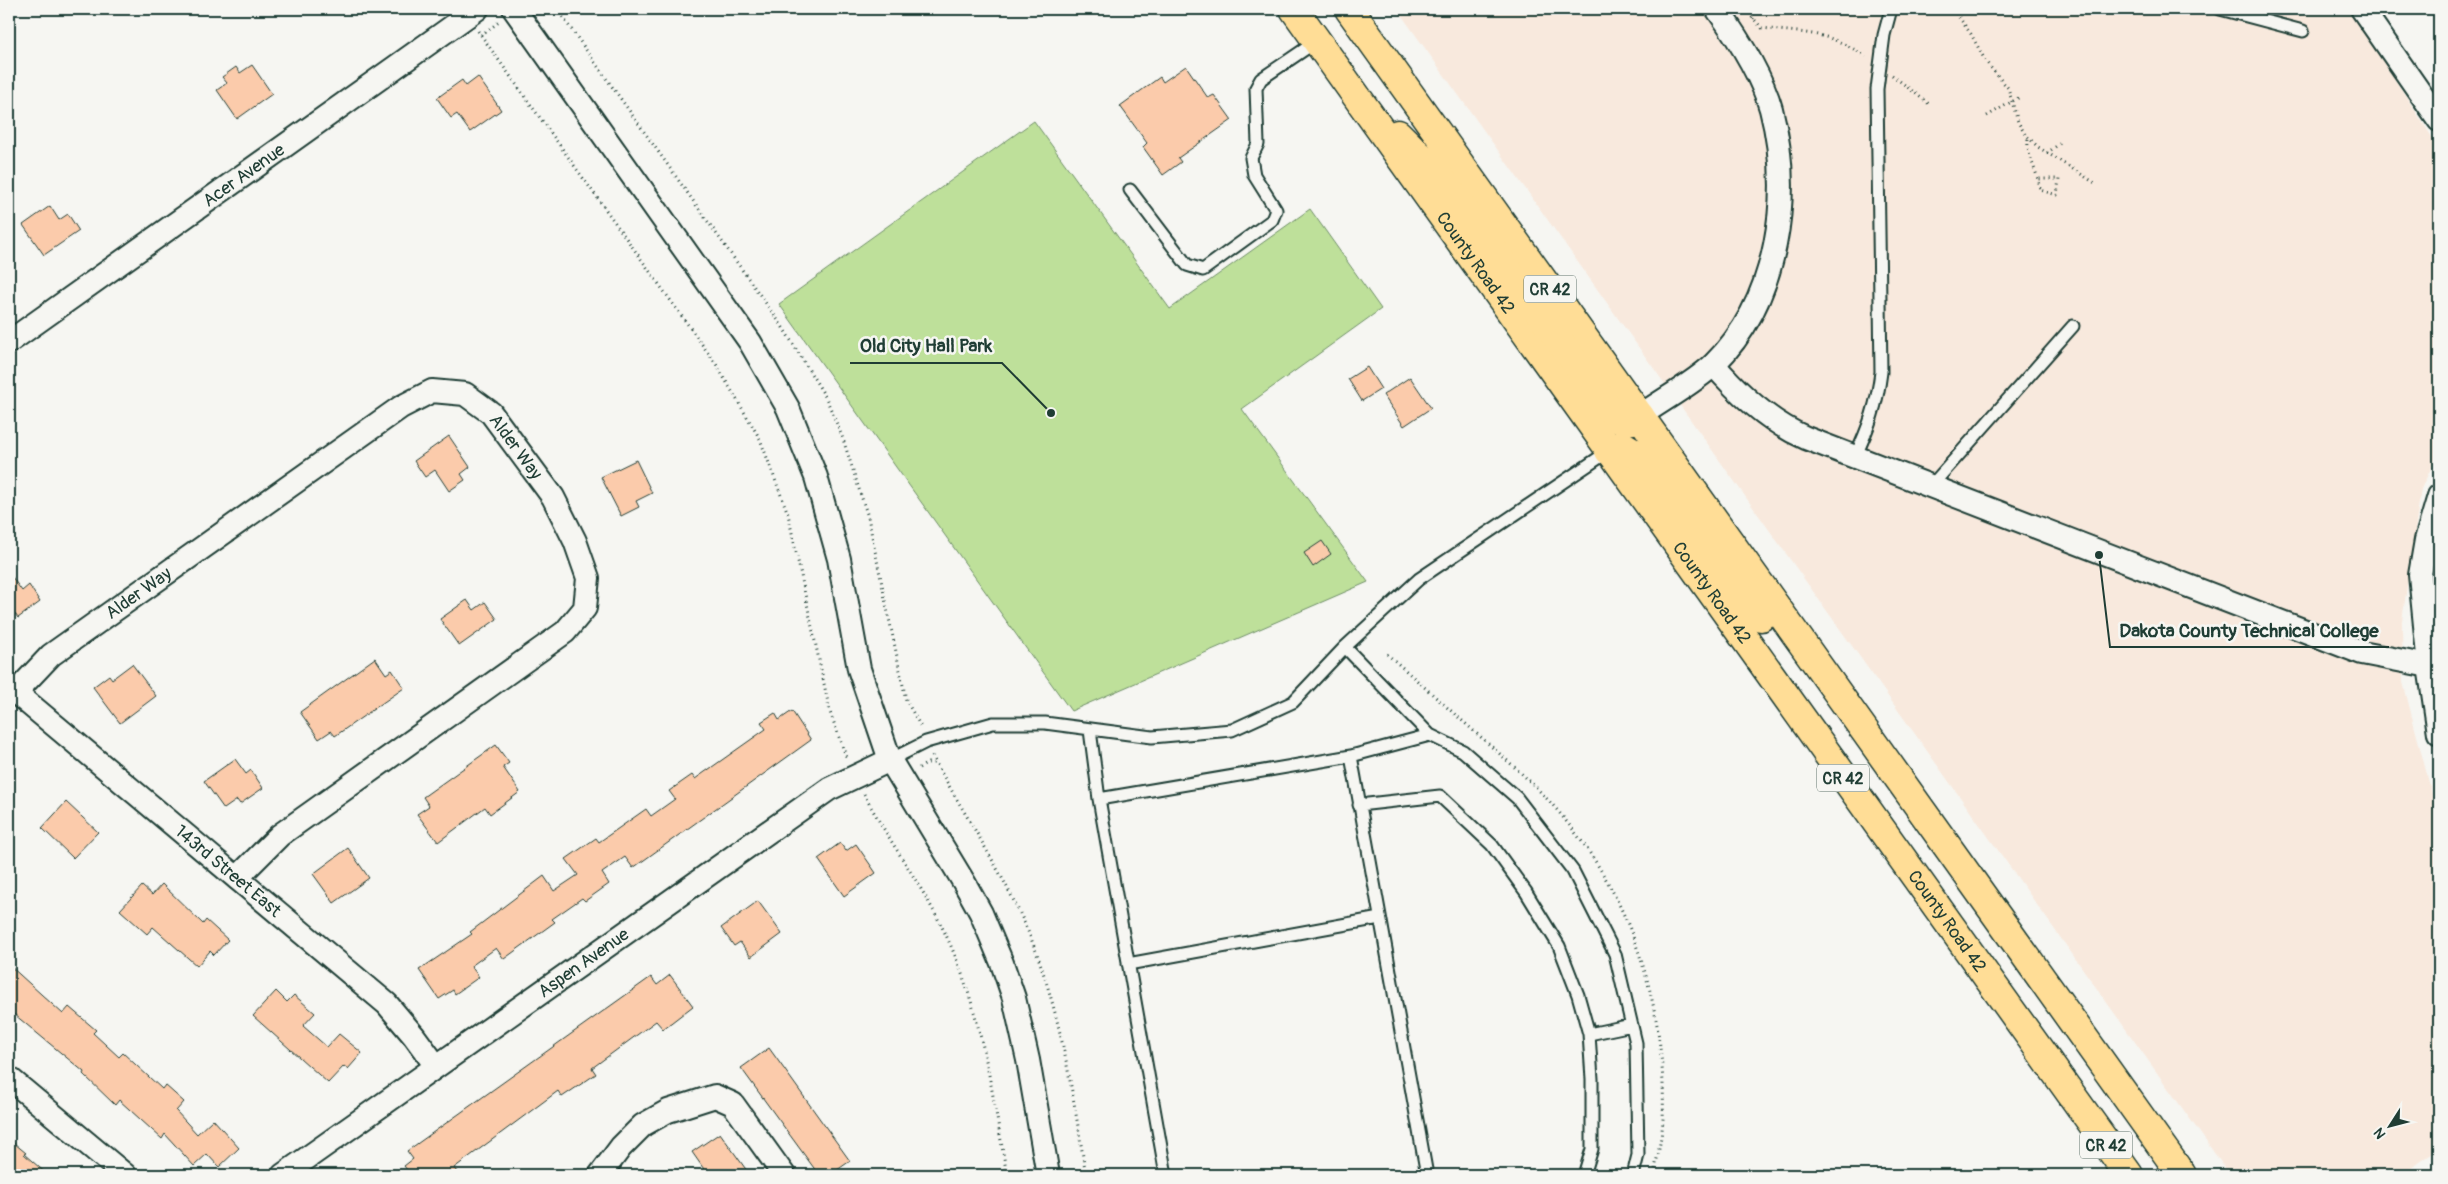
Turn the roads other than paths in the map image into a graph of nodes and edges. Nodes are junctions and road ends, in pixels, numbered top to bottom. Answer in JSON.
{"nodes":[{"id":1,"x":514,"y":9,"type":"edge"},
{"id":2,"x":1294,"y":9,"type":"edge"},
{"id":3,"x":1349,"y":9,"type":"edge"},
{"id":4,"x":1718,"y":9,"type":"edge"},
{"id":5,"x":1891,"y":9,"type":"edge"},
{"id":6,"x":2220,"y":9,"type":"edge"},
{"id":7,"x":2362,"y":9,"type":"edge"},
{"id":8,"x":472,"y":12,"type":"edge"},
{"id":9,"x":2303,"y":31,"type":"dead end"},
{"id":10,"x":1316,"y":41,"type":"junction"},
{"id":11,"x":1356,"y":96,"type":"junction"},
{"id":12,"x":2439,"y":120,"type":"edge"},
{"id":13,"x":1130,"y":190,"type":"dead end"},
{"id":14,"x":2073,"y":326,"type":"dead end"},
{"id":15,"x":9,"y":342,"type":"edge"},
{"id":16,"x":1714,"y":364,"type":"junction"},
{"id":17,"x":1640,"y":416,"type":"junction"},
{"id":18,"x":1609,"y":452,"type":"junction"},
{"id":19,"x":1854,"y":457,"type":"junction"},
{"id":20,"x":1931,"y":486,"type":"junction"},
{"id":21,"x":2439,"y":496,"type":"edge"},
{"id":22,"x":1345,"y":648,"type":"junction"},
{"id":23,"x":2429,"y":666,"type":"junction"},
{"id":24,"x":12,"y":689,"type":"edge"},
{"id":25,"x":1090,"y":730,"type":"junction"},
{"id":26,"x":2439,"y":733,"type":"edge"},
{"id":27,"x":1430,"y":735,"type":"junction"},
{"id":28,"x":1878,"y":748,"type":"junction"},
{"id":29,"x":1351,"y":756,"type":"junction"},
{"id":30,"x":890,"y":760,"type":"junction"},
{"id":31,"x":1099,"y":799,"type":"junction"},
{"id":32,"x":1360,"y":805,"type":"junction"},
{"id":33,"x":237,"y":878,"type":"junction"},
{"id":34,"x":1380,"y":918,"type":"junction"},
{"id":35,"x":1128,"y":964,"type":"junction"},
{"id":36,"x":1632,"y":1025,"type":"junction"},
{"id":37,"x":1589,"y":1034,"type":"junction"},
{"id":38,"x":436,"y":1066,"type":"junction"},
{"id":39,"x":9,"y":1078,"type":"edge"},
{"id":40,"x":125,"y":1175,"type":"edge"},
{"id":41,"x":283,"y":1175,"type":"edge"},
{"id":42,"x":600,"y":1175,"type":"edge"},
{"id":43,"x":784,"y":1175,"type":"edge"},
{"id":44,"x":1048,"y":1175,"type":"edge"},
{"id":45,"x":1166,"y":1175,"type":"edge"},
{"id":46,"x":1427,"y":1175,"type":"edge"},
{"id":47,"x":1584,"y":1175,"type":"edge"},
{"id":48,"x":1633,"y":1175,"type":"edge"},
{"id":49,"x":2129,"y":1175,"type":"edge"},
{"id":50,"x":2182,"y":1175,"type":"edge"}],
"edges":[{"from":1,"to":30,"type":"street"},
{"from":2,"to":10,"type":"highway","name":"County Road 42","number":"CR 42"},
{"from":3,"to":17,"type":"highway","number":"CR 42"},
{"from":4,"to":16,"type":"street"},
{"from":5,"to":19,"type":"lane"},
{"from":6,"to":9,"type":"lane"},
{"from":7,"to":12,"type":"street"},
{"from":8,"to":15,"type":"street","name":"Acer Avenue"},
{"from":10,"to":11,"type":"highway","name":"County Road 42","number":"CR 42"},
{"from":10,"to":13,"type":"lane"},
{"from":11,"to":17,"type":"highway"},
{"from":11,"to":18,"type":"highway","name":"County Road 42","number":"CR 42"},
{"from":14,"to":20,"type":"lane"},
{"from":16,"to":17,"type":"street"},
{"from":16,"to":19,"type":"street"},
{"from":17,"to":28,"type":"highway","number":"CR 42"},
{"from":18,"to":22,"type":"lane"},
{"from":18,"to":28,"type":"highway"},
{"from":18,"to":49,"type":"highway","name":"County Road 42","number":"CR 42"},
{"from":19,"to":20,"type":"street"},
{"from":20,"to":23,"type":"street"},
{"from":21,"to":23,"type":"street"},
{"from":22,"to":25,"type":"lane"},
{"from":22,"to":27,"type":"lane"},
{"from":23,"to":26,"type":"street"},
{"from":24,"to":33,"type":"street","name":"143rd Street East"},
{"from":24,"to":33,"type":"street","name":"Alder Way"},
{"from":25,"to":30,"type":"lane"},
{"from":25,"to":31,"type":"lane"},
{"from":27,"to":29,"type":"lane"},
{"from":27,"to":36,"type":"lane"},
{"from":28,"to":50,"type":"highway","number":"CR 42"},
{"from":29,"to":31,"type":"lane"},
{"from":29,"to":32,"type":"lane"},
{"from":30,"to":38,"type":"street","name":"Aspen Avenue"},
{"from":30,"to":44,"type":"street"},
{"from":31,"to":35,"type":"lane"},
{"from":32,"to":34,"type":"lane"},
{"from":32,"to":37,"type":"lane"},
{"from":33,"to":38,"type":"street","name":"143rd Street East"},
{"from":34,"to":35,"type":"lane"},
{"from":34,"to":46,"type":"lane"},
{"from":35,"to":45,"type":"lane"},
{"from":36,"to":37,"type":"lane"},
{"from":36,"to":48,"type":"lane"},
{"from":37,"to":47,"type":"lane"},
{"from":38,"to":41,"type":"street","name":"Aspen Avenue"},
{"from":39,"to":40,"type":"street"},
{"from":42,"to":43,"type":"street"}]}
